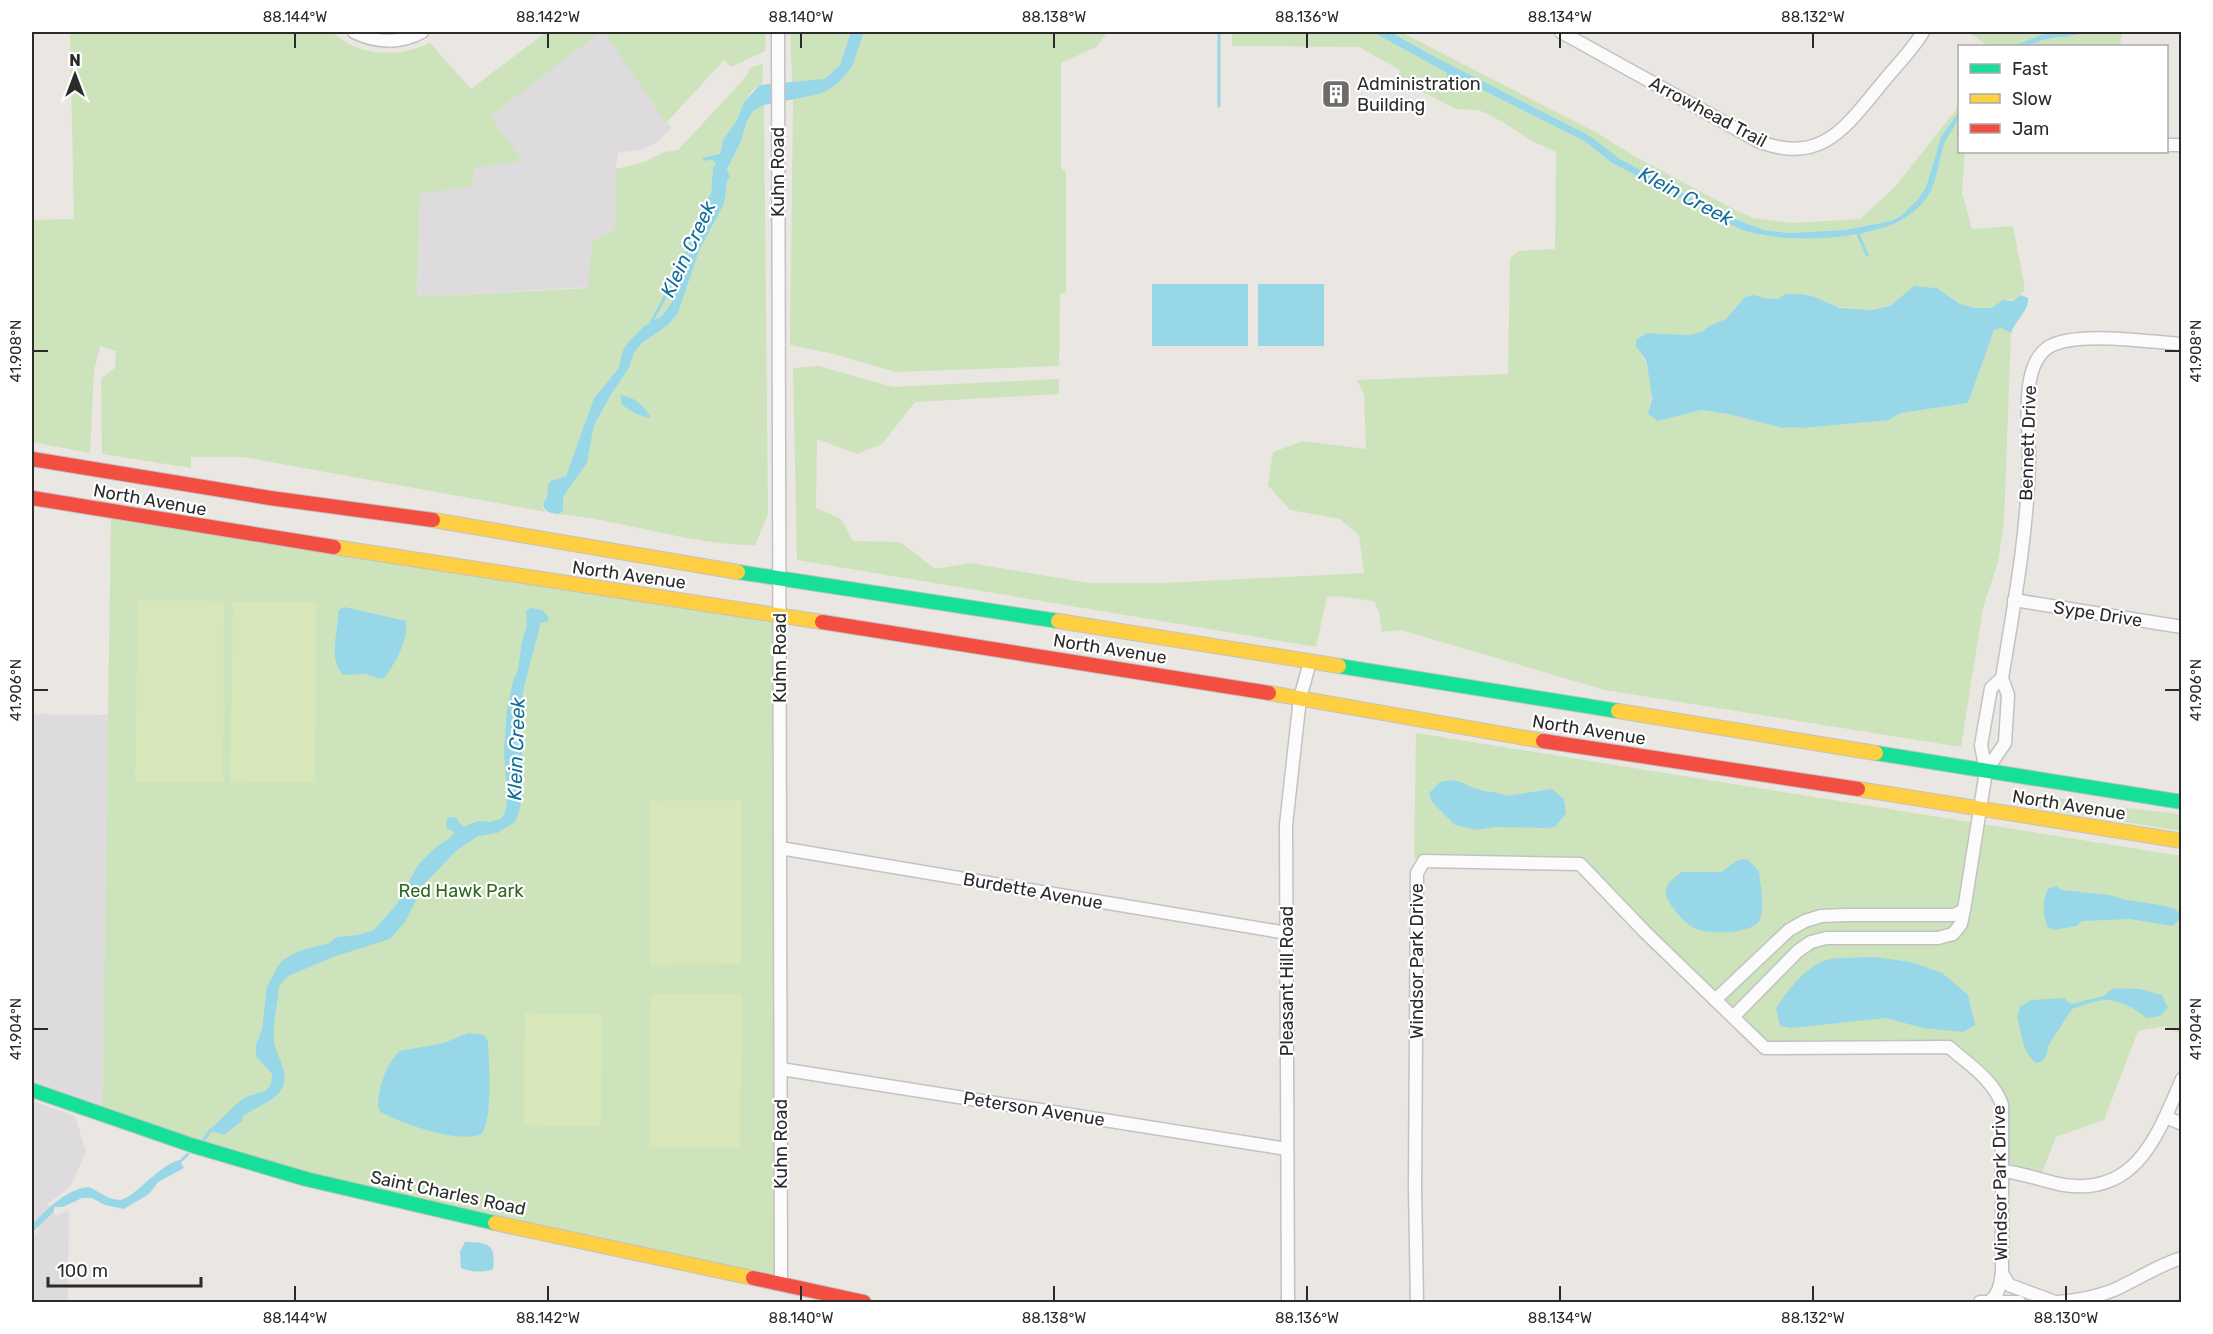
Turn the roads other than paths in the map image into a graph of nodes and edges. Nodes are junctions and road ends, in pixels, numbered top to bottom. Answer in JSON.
{"nodes":[{"id":1,"x":354,"y":32,"type":"edge"},
{"id":2,"x":422,"y":32,"type":"edge"},
{"id":3,"x":778,"y":32,"type":"edge"},
{"id":4,"x":1561,"y":32,"type":"edge"},
{"id":5,"x":1923,"y":32,"type":"edge"},
{"id":6,"x":2181,"y":344,"type":"edge"},
{"id":7,"x":32,"y":459,"type":"edge"},
{"id":8,"x":32,"y":498,"type":"edge"},
{"id":9,"x":779,"y":579,"type":"junction"},
{"id":10,"x":2014,"y":600,"type":"junction"},
{"id":11,"x":780,"y":615,"type":"junction"},
{"id":12,"x":2181,"y":627,"type":"edge"},
{"id":13,"x":1310,"y":662,"type":"junction"},
{"id":14,"x":2001,"y":678,"type":"junction"},
{"id":15,"x":1300,"y":698,"type":"junction"},
{"id":16,"x":1986,"y":771,"type":"junction"},
{"id":17,"x":2181,"y":802,"type":"edge"},
{"id":18,"x":1980,"y":809,"type":"junction"},
{"id":19,"x":2181,"y":841,"type":"edge"},
{"id":20,"x":780,"y":848,"type":"junction"},
{"id":21,"x":1964,"y":910,"type":"junction"},
{"id":22,"x":1894,"y":915,"type":"junction"},
{"id":23,"x":1287,"y":933,"type":"junction"},
{"id":24,"x":1895,"y":938,"type":"junction"},
{"id":25,"x":1715,"y":1000,"type":"junction"},
{"id":26,"x":1733,"y":1017,"type":"junction"},
{"id":27,"x":781,"y":1069,"type":"junction"},
{"id":28,"x":2181,"y":1080,"type":"edge"},
{"id":29,"x":32,"y":1090,"type":"edge"},
{"id":30,"x":2166,"y":1117,"type":"junction"},
{"id":31,"x":2181,"y":1124,"type":"edge"},
{"id":32,"x":1287,"y":1149,"type":"junction"},
{"id":33,"x":2002,"y":1172,"type":"junction"},
{"id":34,"x":2181,"y":1258,"type":"edge"},
{"id":35,"x":2002,"y":1273,"type":"junction"},
{"id":36,"x":781,"y":1284,"type":"junction"},
{"id":37,"x":864,"y":1302,"type":"edge"},
{"id":38,"x":1288,"y":1302,"type":"edge"},
{"id":39,"x":1417,"y":1302,"type":"edge"},
{"id":40,"x":1980,"y":1302,"type":"edge"},
{"id":41,"x":1989,"y":1302,"type":"edge"},
{"id":42,"x":2019,"y":1302,"type":"edge"},
{"id":43,"x":2057,"y":1302,"type":"edge"}],
"edges":[{"from":1,"to":2,"type":"street"},
{"from":3,"to":9,"type":"street","name":"Kuhn Road"},
{"from":4,"to":5,"type":"street","name":"Arrowhead Trail"},
{"from":6,"to":10,"type":"street","name":"Bennett Drive"},
{"from":7,"to":9,"type":"main road","name":"North Avenue"},
{"from":8,"to":11,"type":"main road","name":"North Avenue"},
{"from":9,"to":11,"type":"street","name":"Kuhn Road"},
{"from":9,"to":13,"type":"main road","name":"North Avenue"},
{"from":10,"to":12,"type":"street","name":"Sype Drive"},
{"from":10,"to":14,"type":"street","name":"Bennett Drive"},
{"from":11,"to":15,"type":"main road","name":"North Avenue"},
{"from":11,"to":20,"type":"street","name":"Kuhn Road"},
{"from":13,"to":15,"type":"street","name":"Pleasant Hill Road"},
{"from":13,"to":16,"type":"main road","name":"North Avenue"},
{"from":14,"to":16,"type":"street","name":"Bennett Drive"},
{"from":14,"to":16,"type":"street","name":"Bennett Drive"},
{"from":15,"to":18,"type":"main road","name":"North Avenue"},
{"from":15,"to":23,"type":"street","name":"Pleasant Hill Road"},
{"from":16,"to":17,"type":"main road","name":"North Avenue"},
{"from":16,"to":18,"type":"street"},
{"from":18,"to":19,"type":"main road","name":"North Avenue"},
{"from":18,"to":21,"type":"street"},
{"from":20,"to":23,"type":"street","name":"Burdette Avenue"},
{"from":20,"to":27,"type":"street","name":"Kuhn Road"},
{"from":21,"to":22,"type":"street"},
{"from":21,"to":24,"type":"street"},
{"from":22,"to":24,"type":"street"},
{"from":22,"to":25,"type":"street"},
{"from":23,"to":32,"type":"street","name":"Pleasant Hill Road"},
{"from":24,"to":26,"type":"street"},
{"from":25,"to":26,"type":"street","name":"Windsor Park Drive"},
{"from":25,"to":39,"type":"street","name":"Windsor Park Drive"},
{"from":26,"to":33,"type":"street","name":"Windsor Park Drive"},
{"from":27,"to":32,"type":"street","name":"Peterson Avenue"},
{"from":27,"to":36,"type":"street","name":"Kuhn Road"},
{"from":28,"to":30,"type":"street"},
{"from":29,"to":36,"type":"main road","name":"Saint Charles Road"},
{"from":30,"to":31,"type":"street"},
{"from":30,"to":33,"type":"street"},
{"from":32,"to":38,"type":"street","name":"Pleasant Hill Road"},
{"from":33,"to":35,"type":"street","name":"Windsor Park Drive"},
{"from":34,"to":43,"type":"street"},
{"from":35,"to":41,"type":"street","name":"Windsor Park Drive"},
{"from":35,"to":43,"type":"street"},
{"from":36,"to":37,"type":"main road","name":"Saint Charles Road"},
{"from":40,"to":41,"type":"street"},
{"from":41,"to":42,"type":"street"}]}
